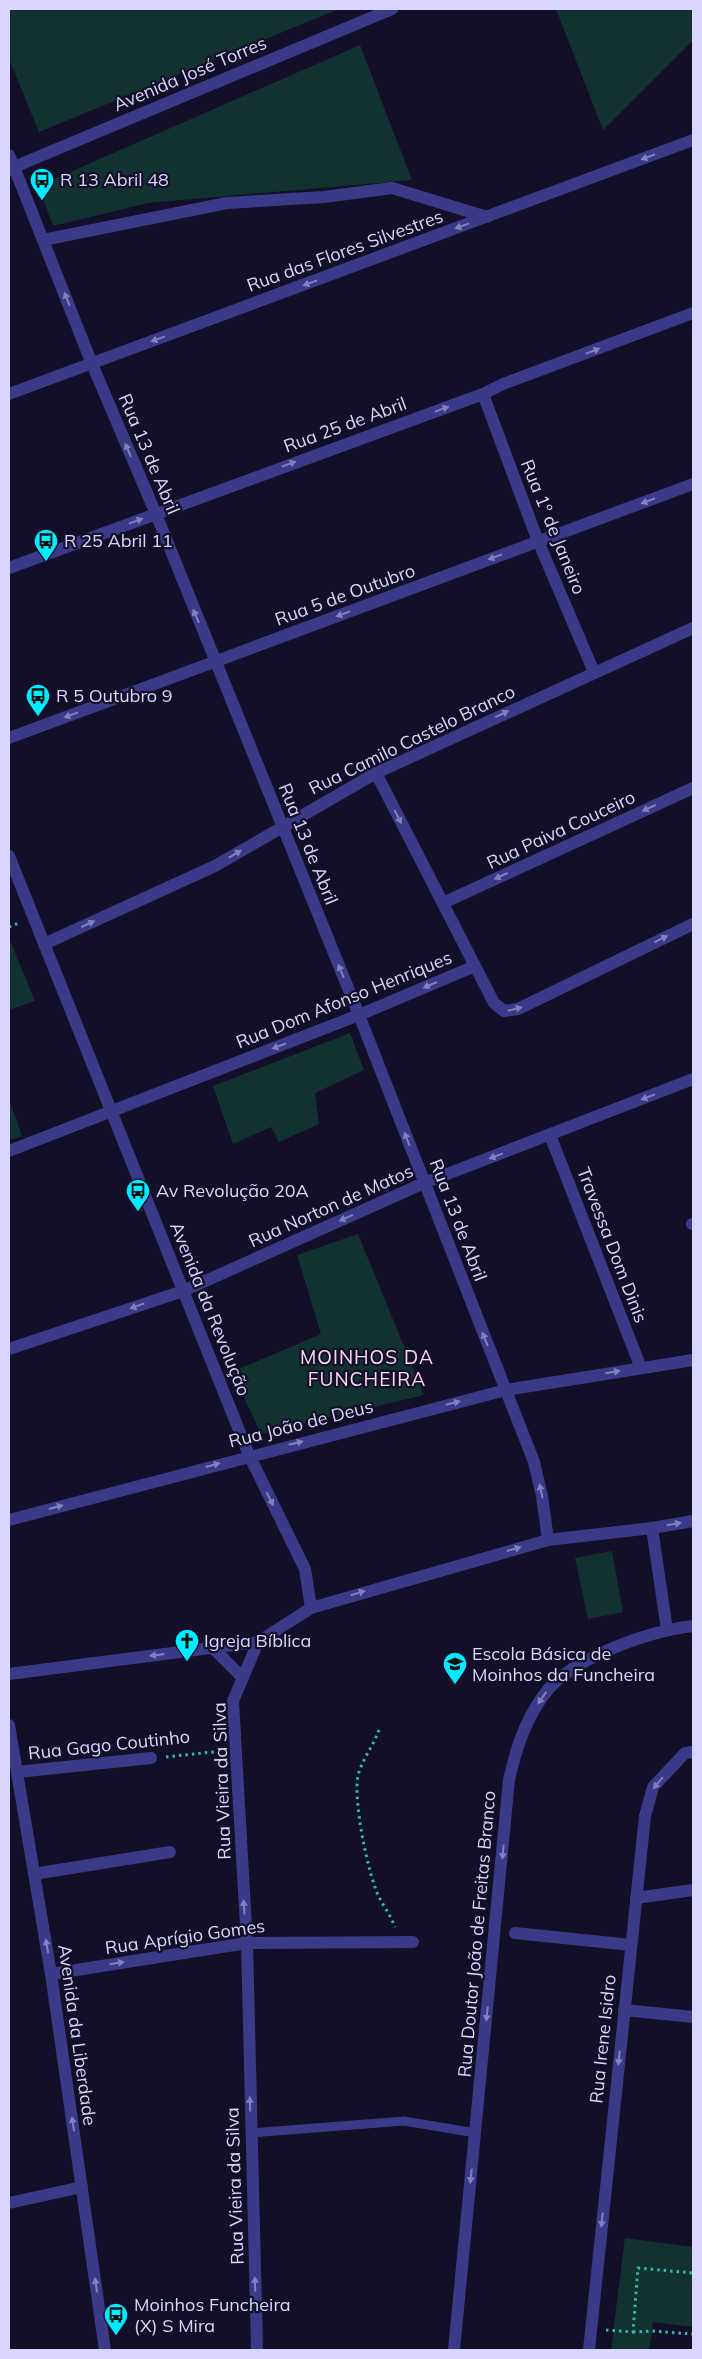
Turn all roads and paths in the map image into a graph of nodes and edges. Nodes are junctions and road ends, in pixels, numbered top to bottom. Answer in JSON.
{"nodes":[{"id":1,"x":392,"y":9,"type":"edge"},
{"id":2,"x":693,"y":140,"type":"edge"},
{"id":3,"x":10,"y":164,"type":"edge"},
{"id":4,"x":487,"y":217,"type":"junction"},
{"id":5,"x":44,"y":240,"type":"junction"},
{"id":6,"x":693,"y":313,"type":"edge"},
{"id":7,"x":92,"y":364,"type":"junction"},
{"id":8,"x":9,"y":394,"type":"edge"},
{"id":9,"x":484,"y":394,"type":"junction"},
{"id":10,"x":693,"y":484,"type":"edge"},
{"id":11,"x":156,"y":514,"type":"junction"},
{"id":12,"x":538,"y":541,"type":"junction"},
{"id":13,"x":9,"y":568,"type":"edge"},
{"id":14,"x":693,"y":629,"type":"edge"},
{"id":15,"x":215,"y":661,"type":"junction"},
{"id":16,"x":594,"y":672,"type":"junction"},
{"id":17,"x":9,"y":738,"type":"edge"},
{"id":18,"x":376,"y":773,"type":"junction"},
{"id":19,"x":693,"y":788,"type":"edge"},
{"id":20,"x":281,"y":826,"type":"junction"},
{"id":21,"x":9,"y":856,"type":"edge"},
{"id":22,"x":443,"y":903,"type":"junction"},
{"id":23,"x":693,"y":924,"type":"edge"},
{"id":24,"x":44,"y":944,"type":"junction"},
{"id":25,"x":474,"y":966,"type":"junction"},
{"id":26,"x":359,"y":1015,"type":"junction"},
{"id":27,"x":693,"y":1079,"type":"edge"},
{"id":28,"x":112,"y":1112,"type":"junction"},
{"id":29,"x":550,"y":1135,"type":"junction"},
{"id":30,"x":9,"y":1151,"type":"edge"},
{"id":31,"x":424,"y":1183,"type":"junction"},
{"id":32,"x":183,"y":1291,"type":"junction"},
{"id":33,"x":9,"y":1347,"type":"edge"},
{"id":34,"x":693,"y":1360,"type":"edge"},
{"id":35,"x":641,"y":1368,"type":"junction"},
{"id":36,"x":506,"y":1390,"type":"junction"},
{"id":37,"x":249,"y":1455,"type":"junction"},
{"id":38,"x":9,"y":1520,"type":"edge"},
{"id":39,"x":693,"y":1521,"type":"edge"},
{"id":40,"x":652,"y":1528,"type":"junction"},
{"id":41,"x":548,"y":1540,"type":"junction"},
{"id":42,"x":311,"y":1608,"type":"junction"},
{"id":43,"x":693,"y":1626,"type":"edge"},
{"id":44,"x":667,"y":1630,"type":"junction"},
{"id":45,"x":258,"y":1642,"type":"junction"},
{"id":46,"x":213,"y":1648,"type":"junction"},
{"id":47,"x":9,"y":1674,"type":"edge"},
{"id":48,"x":243,"y":1678,"type":"junction"},
{"id":49,"x":9,"y":1725,"type":"edge"},
{"id":50,"x":379,"y":1730,"type":"dead end"},
{"id":51,"x":235,"y":1750,"type":"junction"},
{"id":52,"x":693,"y":1752,"type":"edge"},
{"id":53,"x":151,"y":1758,"type":"joint"},
{"id":54,"x":17,"y":1772,"type":"junction"},
{"id":55,"x":170,"y":1852,"type":"dead end"},
{"id":56,"x":34,"y":1874,"type":"junction"},
{"id":57,"x":693,"y":1890,"type":"edge"},
{"id":58,"x":636,"y":1898,"type":"junction"},
{"id":59,"x":515,"y":1933,"type":"dead end"},
{"id":60,"x":407,"y":1942,"type":"joint"},
{"id":61,"x":246,"y":1943,"type":"junction"},
{"id":62,"x":631,"y":1945,"type":"junction"},
{"id":63,"x":51,"y":1974,"type":"junction"},
{"id":64,"x":624,"y":2010,"type":"junction"},
{"id":65,"x":693,"y":2017,"type":"edge"},
{"id":66,"x":250,"y":2133,"type":"junction"},
{"id":67,"x":476,"y":2133,"type":"junction"},
{"id":68,"x":82,"y":2187,"type":"junction"},
{"id":69,"x":9,"y":2203,"type":"edge"},
{"id":70,"x":693,"y":2273,"type":"edge"},
{"id":71,"x":591,"y":2330,"type":"junction"},
{"id":72,"x":633,"y":2332,"type":"junction"},
{"id":73,"x":693,"y":2334,"type":"edge"},
{"id":74,"x":105,"y":2350,"type":"edge"},
{"id":75,"x":256,"y":2350,"type":"edge"},
{"id":76,"x":454,"y":2350,"type":"edge"},
{"id":77,"x":589,"y":2350,"type":"edge"}],
"edges":[{"from":1,"to":3,"type":"street","name":"Avenida José Torres"},
{"from":2,"to":4,"type":"street","name":"Rua das Flores Silvestres","one_way":true},
{"from":3,"to":5,"type":"street","name":"Rua 13 de Abril"},
{"from":4,"to":5,"type":"street"},
{"from":4,"to":7,"type":"street","name":"Rua das Flores Silvestres","one_way":true},
{"from":7,"to":5,"type":"street","name":"Rua 13 de Abril","one_way":true},
{"from":9,"to":6,"type":"street","name":"Rua 25 de Abril","one_way":true},
{"from":7,"to":8,"type":"street","name":"Rua das Flores Silvestres"},
{"from":11,"to":7,"type":"street","name":"Rua 13 de Abril","one_way":true},
{"from":11,"to":9,"type":"street","name":"Rua 25 de Abril","one_way":true},
{"from":9,"to":12,"type":"street","name":"Rua 1º de Janeiro"},
{"from":10,"to":12,"type":"street","name":"Rua 5 de Outubro","one_way":true},
{"from":13,"to":11,"type":"street","name":"Rua 25 de Abril","one_way":true},
{"from":15,"to":11,"type":"street","name":"Rua 13 de Abril","one_way":true},
{"from":12,"to":15,"type":"street","name":"Rua 5 de Outubro","one_way":true},
{"from":12,"to":16,"type":"street","name":"Rua 1º de Janeiro"},
{"from":14,"to":16,"type":"street","name":"Rua Camilo Castelo Branco"},
{"from":15,"to":17,"type":"street","name":"Rua 5 de Outubro","one_way":true},
{"from":15,"to":20,"type":"street","name":"Rua 13 de Abril"},
{"from":18,"to":16,"type":"street","name":"Rua Camilo Castelo Branco","one_way":true},
{"from":18,"to":20,"type":"street","name":"Rua Camilo Castelo Branco"},
{"from":18,"to":22,"type":"street","one_way":true},
{"from":19,"to":22,"type":"street","name":"Rua Paiva Couceiro","one_way":true},
{"from":24,"to":20,"type":"street","name":"Rua Camilo Castelo Branco","one_way":true},
{"from":26,"to":20,"type":"street","name":"Rua 13 de Abril","one_way":true},
{"from":21,"to":24,"type":"street","name":"Avenida da Revolução"},
{"from":22,"to":25,"type":"street"},
{"from":25,"to":23,"type":"street","name":"Rua Dom Afonso Henriques","one_way":true},
{"from":24,"to":28,"type":"street","name":"Avenida da Revolução"},
{"from":25,"to":26,"type":"street","name":"Rua Dom Afonso Henriques","one_way":true},
{"from":26,"to":28,"type":"street","name":"Rua Dom Afonso Henriques","one_way":true},
{"from":31,"to":26,"type":"street","name":"Rua 13 de Abril","one_way":true},
{"from":27,"to":29,"type":"street","name":"Rua Norton de Matos","one_way":true},
{"from":28,"to":30,"type":"street","name":"Rua Dom Afonso Henriques"},
{"from":28,"to":32,"type":"street","name":"Avenida da Revolução"},
{"from":29,"to":31,"type":"street","name":"Rua Norton de Matos","one_way":true},
{"from":29,"to":35,"type":"street","name":"Travessa Dom Dinis"},
{"from":31,"to":32,"type":"street","name":"Rua Norton de Matos","one_way":true},
{"from":36,"to":31,"type":"street","name":"Rua 13 de Abril","one_way":true},
{"from":32,"to":33,"type":"street","name":"Rua Norton de Matos","one_way":true},
{"from":32,"to":37,"type":"street","name":"Avenida da Revolução"},
{"from":34,"to":35,"type":"street","name":"Rua João de Deus"},
{"from":36,"to":35,"type":"street","name":"Rua João de Deus","one_way":true},
{"from":37,"to":36,"type":"street","name":"Rua João de Deus","one_way":true},
{"from":41,"to":36,"type":"street","name":"Rua 13 de Abril","one_way":true},
{"from":38,"to":37,"type":"street","name":"Rua João de Deus","one_way":true},
{"from":37,"to":42,"type":"street","name":"Avenida da Revolução","one_way":true},
{"from":40,"to":39,"type":"street","one_way":true},
{"from":40,"to":41,"type":"street"},
{"from":40,"to":44,"type":"street"},
{"from":42,"to":41,"type":"street","one_way":true},
{"from":42,"to":45,"type":"street"},
{"from":43,"to":44,"type":"street","name":"Rua Doutor João de Freitas Branco"},
{"from":44,"to":67,"type":"street","name":"Rua Doutor João de Freitas Branco","one_way":true},
{"from":45,"to":46,"type":"street"},
{"from":45,"to":48,"type":"street","name":"Rua Vieira da Silva"},
{"from":46,"to":47,"type":"street","one_way":true},
{"from":46,"to":48,"type":"street"},
{"from":48,"to":51,"type":"street","name":"Rua Vieira da Silva"},
{"from":49,"to":54,"type":"street","name":"Avenida da Liberdade"},
{"from":50,"to":60,"type":"path"},
{"from":51,"to":53,"type":"path","name":"Rua Gago Coutinho"},
{"from":61,"to":51,"type":"street","name":"Rua Vieira da Silva","one_way":true},
{"from":52,"to":58,"type":"street","name":"Rua Irene Isidro","one_way":true},
{"from":53,"to":54,"type":"street","name":"Rua Gago Coutinho"},
{"from":54,"to":56,"type":"street","name":"Avenida da Liberdade"},
{"from":55,"to":56,"type":"street"},
{"from":63,"to":56,"type":"street","name":"Avenida da Liberdade","one_way":true},
{"from":57,"to":58,"type":"street"},
{"from":58,"to":62,"type":"street","name":"Rua Irene Isidro"},
{"from":59,"to":62,"type":"street"},
{"from":60,"to":61,"type":"street","name":"Rua Aprígio Gomes"},
{"from":63,"to":61,"type":"street","name":"Rua Aprígio Gomes","one_way":true},
{"from":66,"to":61,"type":"street","name":"Rua Vieira da Silva","one_way":true},
{"from":62,"to":64,"type":"street","name":"Rua Irene Isidro"},
{"from":68,"to":63,"type":"street","name":"Avenida da Liberdade","one_way":true},
{"from":64,"to":65,"type":"street"},
{"from":64,"to":71,"type":"street","name":"Rua Irene Isidro","one_way":true},
{"from":66,"to":67,"type":"lane"},
{"from":75,"to":66,"type":"street","name":"Rua Vieira da Silva","one_way":true},
{"from":67,"to":76,"type":"street","name":"Rua Doutor João de Freitas Branco","one_way":true},
{"from":68,"to":69,"type":"street"},
{"from":74,"to":68,"type":"street","name":"Avenida da Liberdade","one_way":true},
{"from":70,"to":72,"type":"path"},
{"from":71,"to":72,"type":"path"},
{"from":71,"to":77,"type":"street","name":"Rua Irene Isidro"},
{"from":72,"to":73,"type":"path"}]}
